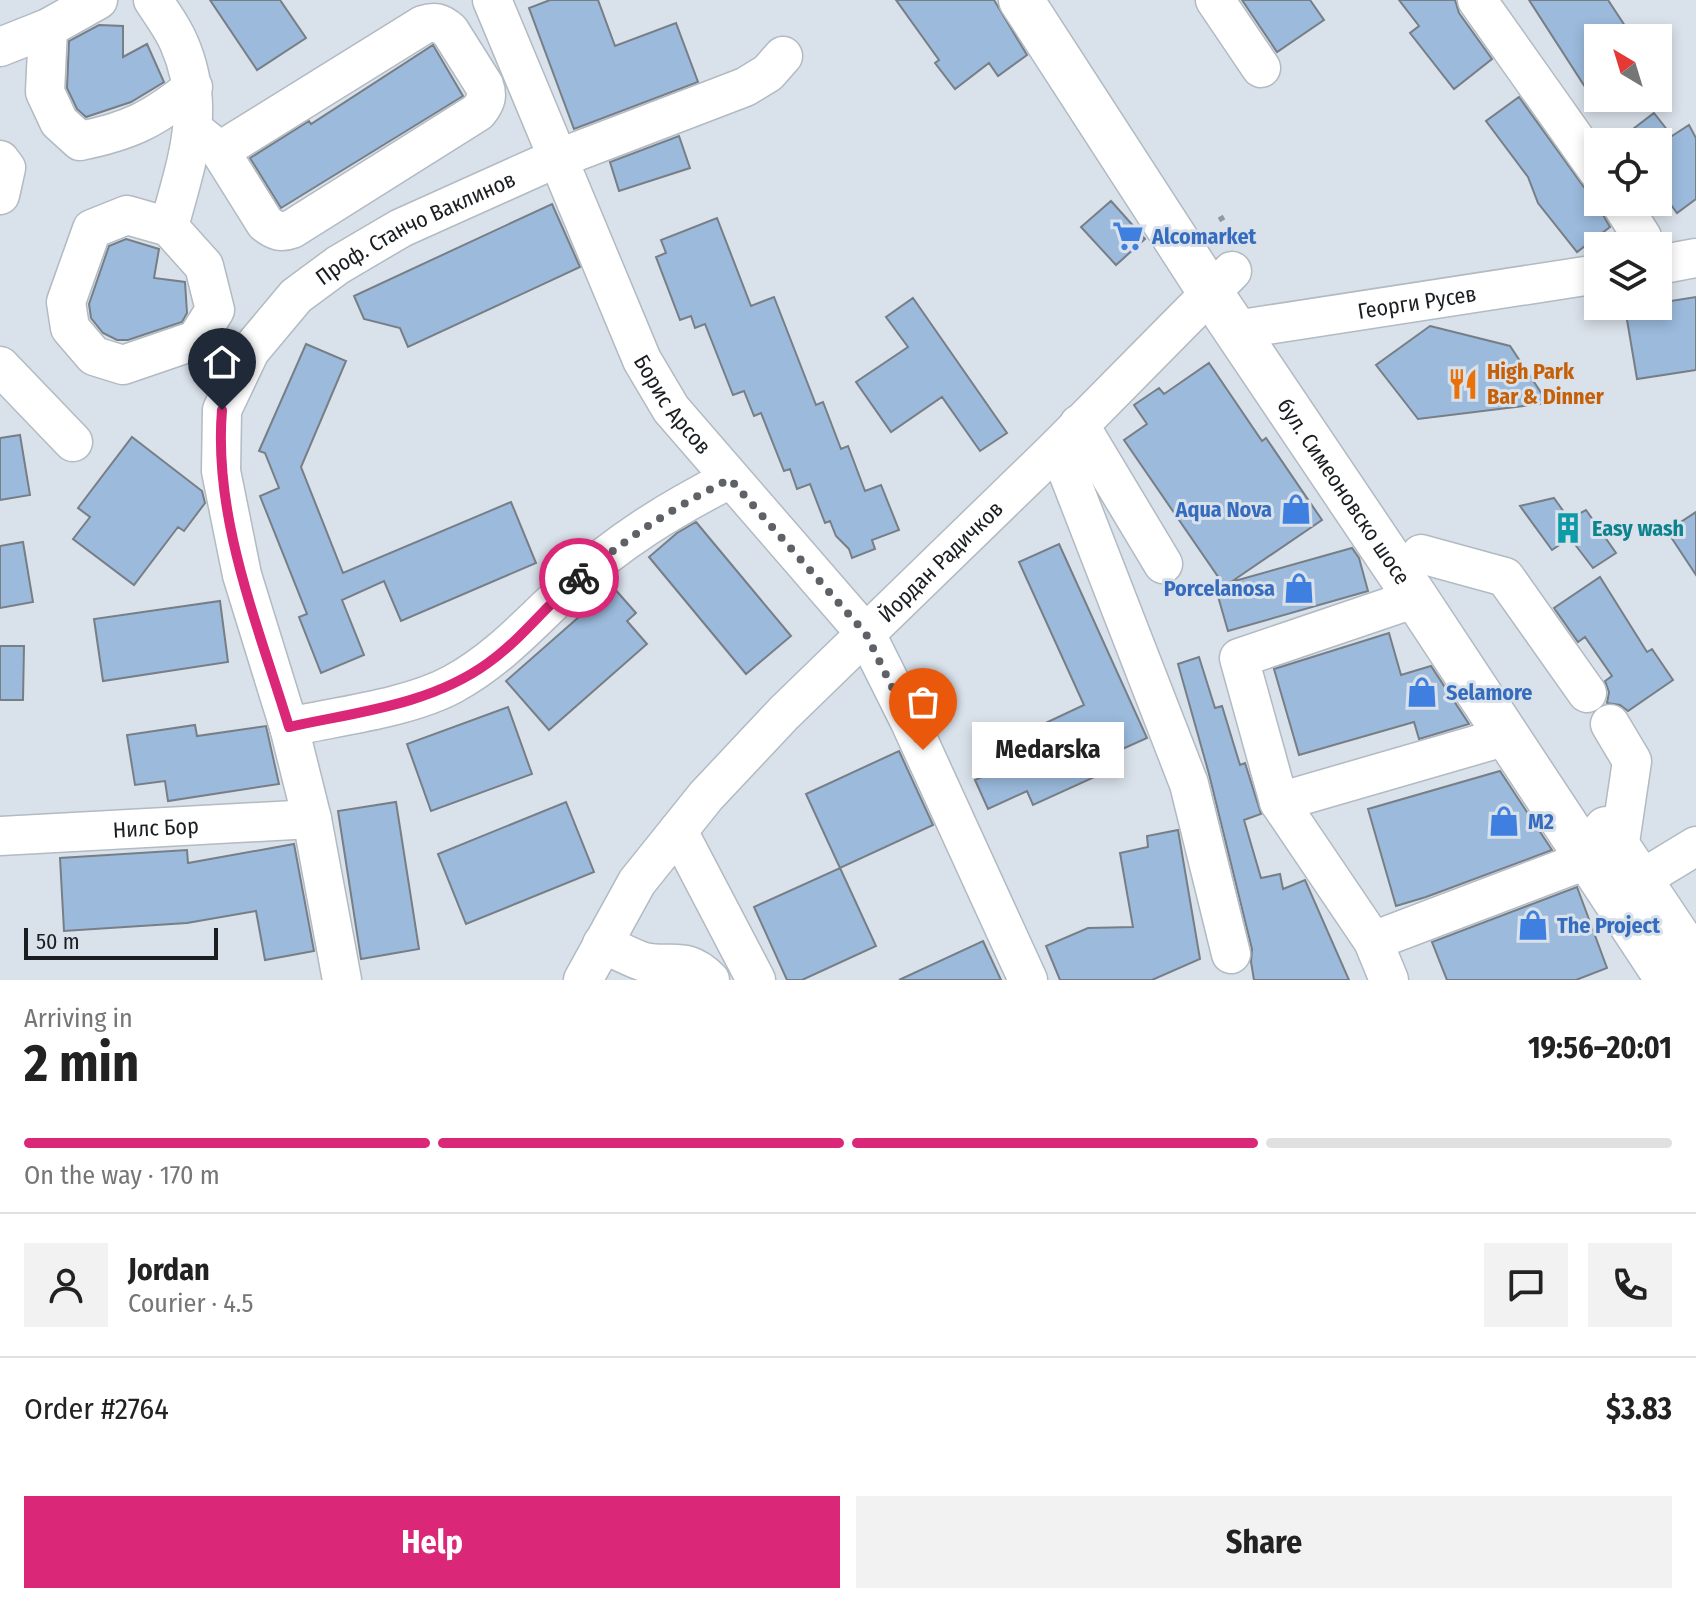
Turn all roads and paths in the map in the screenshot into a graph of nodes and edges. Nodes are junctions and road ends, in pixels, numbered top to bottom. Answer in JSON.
{"nodes":[{"id":1,"x":98,"y":0,"type":"edge"},
{"id":2,"x":153,"y":0,"type":"edge"},
{"id":3,"x":492,"y":0,"type":"edge"},
{"id":4,"x":1021,"y":0,"type":"edge"},
{"id":5,"x":1056,"y":0,"type":"edge"},
{"id":6,"x":1215,"y":0,"type":"edge"},
{"id":7,"x":1477,"y":0,"type":"edge"},
{"id":8,"x":48,"y":28,"type":"junction"},
{"id":9,"x":0,"y":47,"type":"edge"},
{"id":10,"x":783,"y":56,"type":"dead end"},
{"id":11,"x":1261,"y":68,"type":"dead end"},
{"id":12,"x":193,"y":87,"type":"junction"},
{"id":13,"x":207,"y":141,"type":"junction"},
{"id":14,"x":1584,"y":151,"type":"edge"},
{"id":15,"x":0,"y":160,"type":"edge"},
{"id":16,"x":548,"y":163,"type":"junction"},
{"id":17,"x":0,"y":195,"type":"edge"},
{"id":18,"x":169,"y":227,"type":"dead end"},
{"id":19,"x":1696,"y":258,"type":"edge"},
{"id":20,"x":1672,"y":262,"type":"edge"},
{"id":21,"x":1584,"y":276,"type":"edge"},
{"id":22,"x":1221,"y":281,"type":"junction"},
{"id":23,"x":1251,"y":328,"type":"junction"},
{"id":24,"x":0,"y":366,"type":"edge"},
{"id":25,"x":1069,"y":436,"type":"junction"},
{"id":26,"x":73,"y":442,"type":"dead end"},
{"id":27,"x":730,"y":479,"type":"junction"},
{"id":28,"x":1421,"y":554,"type":"junction"},
{"id":29,"x":1163,"y":564,"type":"dead end"},
{"id":30,"x":1416,"y":598,"type":"junction"},
{"id":31,"x":866,"y":634,"type":"junction"},
{"id":32,"x":1587,"y":693,"type":"dead end"},
{"id":33,"x":1610,"y":724,"type":"dead end"},
{"id":34,"x":289,"y":727,"type":"junction"},
{"id":35,"x":1507,"y":736,"type":"junction"},
{"id":36,"x":1279,"y":802,"type":"junction"},
{"id":37,"x":312,"y":819,"type":"junction"},
{"id":38,"x":678,"y":831,"type":"junction"},
{"id":39,"x":0,"y":836,"type":"edge"},
{"id":40,"x":1696,"y":846,"type":"edge"},
{"id":41,"x":1616,"y":862,"type":"junction"},
{"id":42,"x":1373,"y":941,"type":"junction"},
{"id":43,"x":602,"y":944,"type":"junction"},
{"id":44,"x":1231,"y":954,"type":"dead end"},
{"id":45,"x":1696,"y":964,"type":"edge"},
{"id":46,"x":342,"y":980,"type":"edge"},
{"id":47,"x":583,"y":980,"type":"edge"},
{"id":48,"x":710,"y":980,"type":"edge"},
{"id":49,"x":756,"y":980,"type":"edge"},
{"id":50,"x":1028,"y":980,"type":"edge"},
{"id":51,"x":1389,"y":980,"type":"edge"},
{"id":52,"x":1668,"y":980,"type":"edge"}],
"edges":[{"from":1,"to":8,"type":"street"},
{"from":2,"to":12,"type":"street"},
{"from":3,"to":16,"type":"street","name":"Борис Арсов"},
{"from":4,"to":22,"type":"main road","name":"бул. Симеоновско шосе"},
{"from":5,"to":22,"type":"main road","name":"бул. Симеоновско шосе"},
{"from":6,"to":11,"type":"street"},
{"from":7,"to":14,"type":"street"},
{"from":8,"to":9,"type":"street"},
{"from":8,"to":12,"type":"street"},
{"from":10,"to":16,"type":"street","name":"Проф. Станчо Ваклинов"},
{"from":12,"to":13,"type":"street"},
{"from":13,"to":13,"type":"street"},
{"from":13,"to":18,"type":"street"},
{"from":15,"to":17,"type":"street"},
{"from":16,"to":27,"type":"street","name":"Борис Арсов"},
{"from":16,"to":34,"type":"street","name":"Проф. Станчо Ваклинов"},
{"from":19,"to":20,"type":"street"},
{"from":21,"to":23,"type":"street","name":"Георги Русев"},
{"from":22,"to":23,"type":"main road","name":"бул. Симеоновско шосе"},
{"from":22,"to":25,"type":"street","name":"Йордан Радичков"},
{"from":23,"to":28,"type":"main road","name":"бул. Симеоновско шосе"},
{"from":23,"to":30,"type":"main road","name":"бул. Симеоновско шосе"},
{"from":24,"to":26,"type":"street"},
{"from":25,"to":29,"type":"street"},
{"from":25,"to":31,"type":"street","name":"Йордан Радичков"},
{"from":25,"to":44,"type":"street"},
{"from":27,"to":31,"type":"street","name":"Борис Арсов"},
{"from":27,"to":34,"type":"street"},
{"from":28,"to":32,"type":"street"},
{"from":28,"to":41,"type":"main road","name":"бул. Симеоновско шосе"},
{"from":30,"to":35,"type":"main road","name":"бул. Симеоновско шосе"},
{"from":30,"to":36,"type":"street"},
{"from":31,"to":38,"type":"street","name":"Йордан Радичков"},
{"from":31,"to":50,"type":"street","name":"Борис Арсов"},
{"from":33,"to":41,"type":"street"},
{"from":34,"to":37,"type":"street","name":"Проф. Станчо Ваклинов"},
{"from":35,"to":36,"type":"street"},
{"from":35,"to":41,"type":"main road","name":"бул. Симеоновско шосе"},
{"from":36,"to":42,"type":"street"},
{"from":37,"to":39,"type":"street","name":"Нилс Бор"},
{"from":37,"to":46,"type":"street","name":"Проф. Станчо Ваклинов"},
{"from":38,"to":43,"type":"street","name":"Йордан Радичков"},
{"from":38,"to":49,"type":"street"},
{"from":40,"to":41,"type":"street"},
{"from":41,"to":42,"type":"street"},
{"from":41,"to":45,"type":"main road","name":"бул. Симеоновско шосе"},
{"from":41,"to":52,"type":"main road","name":"бул. Симеоновско шосе"},
{"from":42,"to":51,"type":"street"},
{"from":43,"to":47,"type":"street","name":"Йордан Радичков"},
{"from":43,"to":48,"type":"street"}]}
